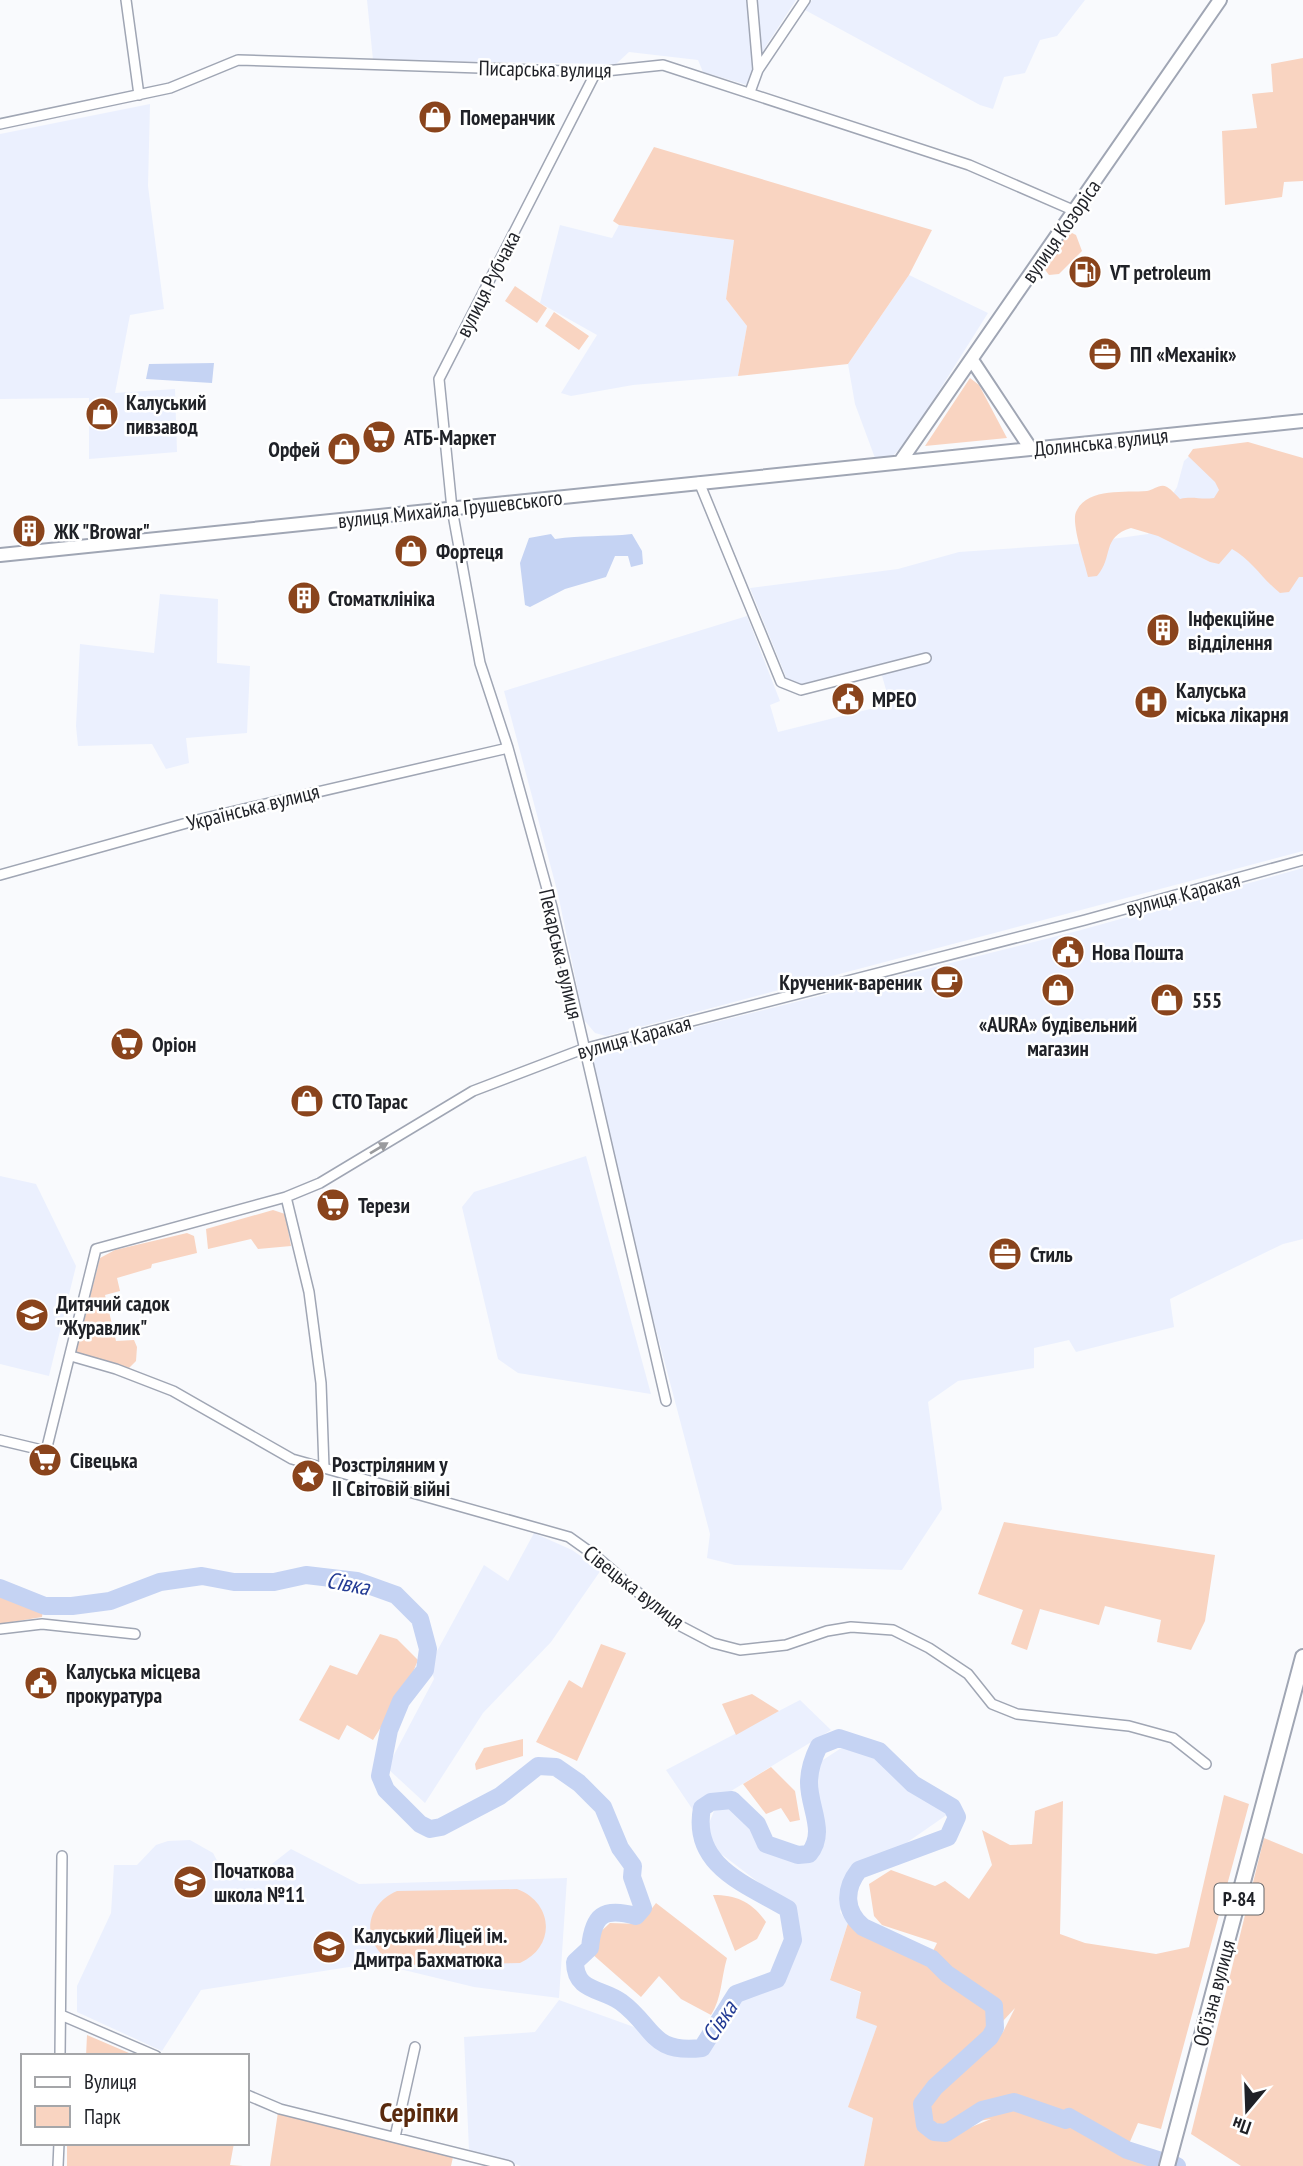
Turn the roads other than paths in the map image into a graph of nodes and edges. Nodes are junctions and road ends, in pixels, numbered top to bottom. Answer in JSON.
{"nodes":[{"id":1,"x":126,"y":0,"type":"edge"},
{"id":2,"x":752,"y":0,"type":"edge"},
{"id":3,"x":805,"y":0,"type":"edge"},
{"id":4,"x":1220,"y":0,"type":"edge"},
{"id":5,"x":758,"y":70,"type":"junction"},
{"id":6,"x":596,"y":72,"type":"junction"},
{"id":7,"x":750,"y":92,"type":"junction"},
{"id":8,"x":139,"y":95,"type":"junction"},
{"id":9,"x":0,"y":124,"type":"edge"},
{"id":10,"x":1074,"y":211,"type":"junction"},
{"id":11,"x":972,"y":360,"type":"junction"},
{"id":12,"x":1303,"y":421,"type":"edge"},
{"id":13,"x":1031,"y":449,"type":"junction"},
{"id":14,"x":900,"y":462,"type":"junction"},
{"id":15,"x":699,"y":482,"type":"junction"},
{"id":16,"x":452,"y":509,"type":"junction"},
{"id":17,"x":0,"y":555,"type":"edge"},
{"id":18,"x":926,"y":658,"type":"dead end"},
{"id":19,"x":508,"y":748,"type":"junction"},
{"id":20,"x":1303,"y":860,"type":"edge"},
{"id":21,"x":0,"y":875,"type":"edge"},
{"id":22,"x":583,"y":1049,"type":"junction"},
{"id":23,"x":286,"y":1196,"type":"junction"},
{"id":24,"x":71,"y":1356,"type":"junction"},
{"id":25,"x":666,"y":1401,"type":"dead end"},
{"id":26,"x":0,"y":1440,"type":"edge"},
{"id":27,"x":324,"y":1468,"type":"junction"},
{"id":28,"x":0,"y":1629,"type":"edge"},
{"id":29,"x":135,"y":1634,"type":"dead end"},
{"id":30,"x":1303,"y":1657,"type":"edge"},
{"id":31,"x":1206,"y":1764,"type":"dead end"},
{"id":32,"x":62,"y":1856,"type":"dead end"},
{"id":33,"x":61,"y":2015,"type":"junction"},
{"id":34,"x":415,"y":2047,"type":"dead end"},
{"id":35,"x":60,"y":2054,"type":"edge"},
{"id":36,"x":151,"y":2054,"type":"edge"},
{"id":37,"x":248,"y":2095,"type":"edge"},
{"id":38,"x":395,"y":2137,"type":"junction"},
{"id":39,"x":59,"y":2145,"type":"edge"},
{"id":40,"x":462,"y":2154,"type":"junction"},
{"id":41,"x":58,"y":2166,"type":"edge"},
{"id":42,"x":460,"y":2166,"type":"edge"},
{"id":43,"x":509,"y":2166,"type":"edge"},
{"id":44,"x":1167,"y":2166,"type":"edge"}],
"edges":[{"from":1,"to":8,"type":"street"},
{"from":2,"to":5,"type":"street"},
{"from":3,"to":5,"type":"street"},
{"from":4,"to":10,"type":"main road","name":"вулиця Козоріса"},
{"from":5,"to":7,"type":"street"},
{"from":6,"to":7,"type":"street","name":"Писарська вулиця"},
{"from":6,"to":8,"type":"street","name":"Писарська вулиця"},
{"from":6,"to":16,"type":"street","name":"вулиця Рубчака"},
{"from":7,"to":10,"type":"street","name":"Писарська вулиця"},
{"from":8,"to":9,"type":"street","name":"Писарська вулиця"},
{"from":10,"to":11,"type":"main road","name":"вулиця Козоріса"},
{"from":11,"to":13,"type":"main road"},
{"from":11,"to":14,"type":"main road","name":"вулиця Козоріса"},
{"from":12,"to":13,"type":"main road","name":"Долинська вулиця"},
{"from":13,"to":14,"type":"main road","name":"Долинська вулиця"},
{"from":14,"to":15,"type":"main road","name":"вулиця Михайла Грушевського"},
{"from":15,"to":16,"type":"main road","name":"вулиця Михайла Грушевського"},
{"from":15,"to":18,"type":"street"},
{"from":16,"to":17,"type":"main road","name":"вулиця Михайла Грушевського"},
{"from":16,"to":19,"type":"street","name":"Пекарська вулиця"},
{"from":19,"to":21,"type":"street","name":"Українська вулиця"},
{"from":19,"to":22,"type":"street","name":"Пекарська вулиця"},
{"from":20,"to":22,"type":"street","name":"вулиця Каракая"},
{"from":23,"to":22,"type":"street","name":"вулиця Каракая","one_way":true},
{"from":22,"to":25,"type":"street","name":"Пекарська вулиця"},
{"from":23,"to":24,"type":"street","name":"вулиця Каракая"},
{"from":23,"to":27,"type":"street"},
{"from":24,"to":26,"type":"street"},
{"from":24,"to":27,"type":"street","name":"Сівецька вулиця"},
{"from":27,"to":31,"type":"street","name":"Сівецька вулиця"},
{"from":28,"to":29,"type":"street"},
{"from":30,"to":44,"type":"main road","name":"Обʼїзна вулиця","number":"Р-84"},
{"from":32,"to":33,"type":"street"},
{"from":33,"to":35,"type":"street"},
{"from":33,"to":36,"type":"street"},
{"from":34,"to":38,"type":"street"},
{"from":37,"to":38,"type":"street"},
{"from":38,"to":40,"type":"street"},
{"from":39,"to":41,"type":"street"},
{"from":40,"to":42,"type":"street"},
{"from":40,"to":43,"type":"street"}]}
